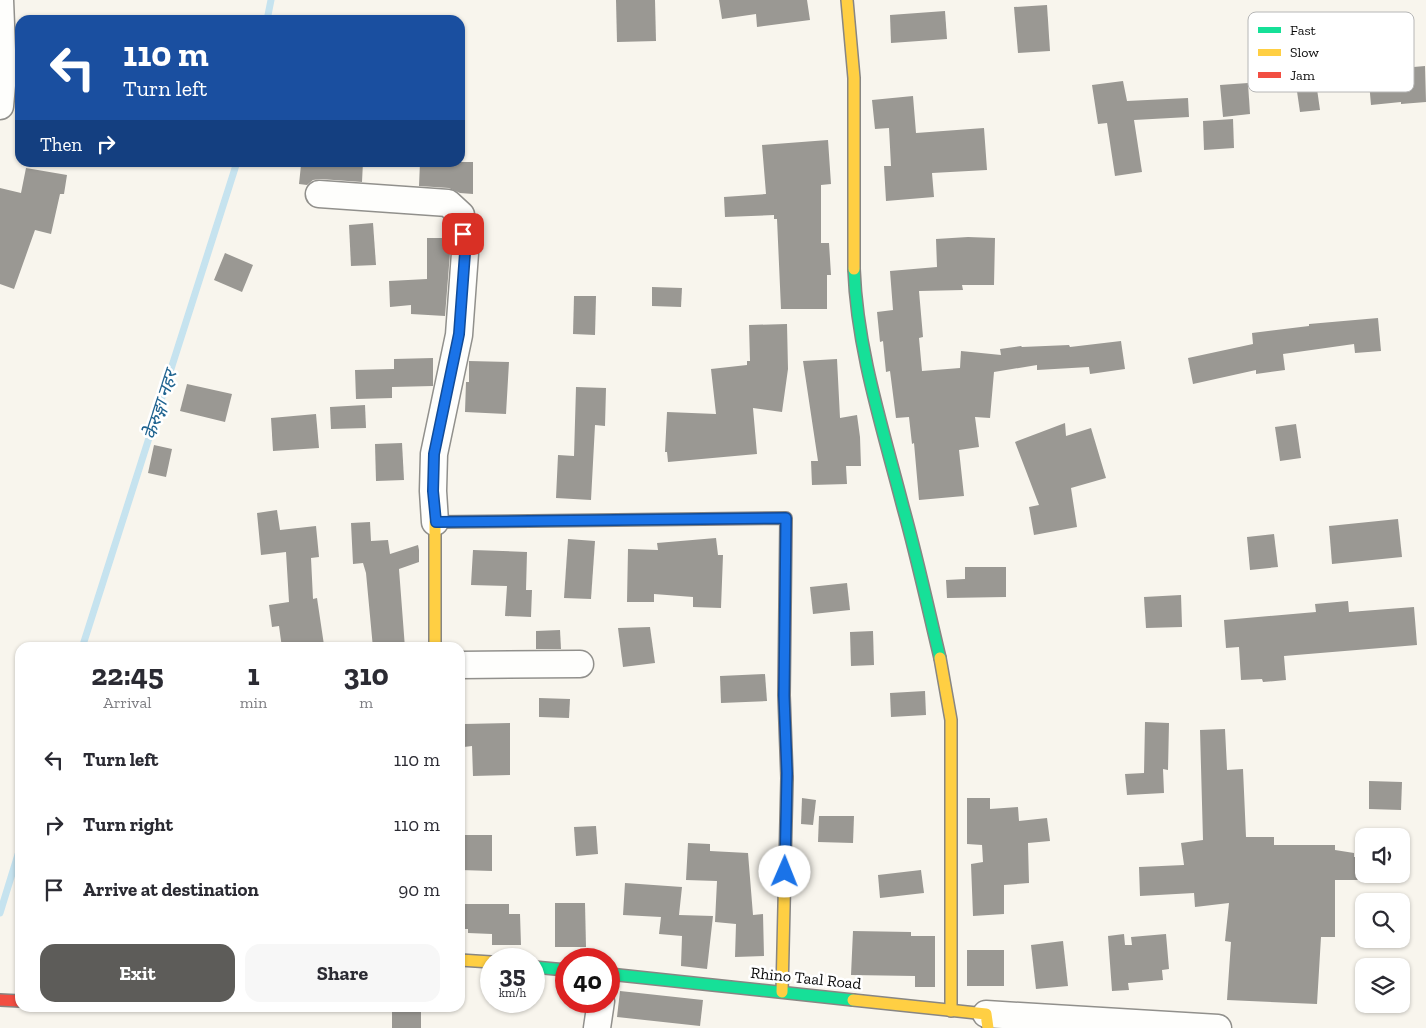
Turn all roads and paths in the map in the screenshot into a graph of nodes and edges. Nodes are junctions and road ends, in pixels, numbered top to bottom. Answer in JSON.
{"nodes":[{"id":1,"x":847,"y":0,"type":"edge"},
{"id":2,"x":7,"y":15,"type":"edge"},
{"id":3,"x":0,"y":106,"type":"edge"},
{"id":4,"x":319,"y":194,"type":"dead end"},
{"id":5,"x":436,"y":522,"type":"junction"},
{"id":6,"x":435,"y":642,"type":"edge"},
{"id":7,"x":580,"y":664,"type":"dead end"},
{"id":8,"x":465,"y":665,"type":"edge"},
{"id":9,"x":465,"y":960,"type":"edge"},
{"id":10,"x":480,"y":961,"type":"edge"},
{"id":11,"x":620,"y":975,"type":"edge"},
{"id":12,"x":782,"y":992,"type":"junction"},
{"id":13,"x":0,"y":1000,"type":"edge"},
{"id":14,"x":15,"y":1001,"type":"edge"},
{"id":15,"x":951,"y":1011,"type":"junction"},
{"id":16,"x":599,"y":1013,"type":"edge"},
{"id":17,"x":987,"y":1021,"type":"edge"},
{"id":18,"x":597,"y":1028,"type":"edge"},
{"id":19,"x":1218,"y":1028,"type":"edge"}],
"edges":[{"from":1,"to":15,"type":"street"},
{"from":2,"to":3,"type":"street"},
{"from":4,"to":5,"type":"street"},
{"from":5,"to":6,"type":"street"},
{"from":5,"to":12,"type":"street"},
{"from":7,"to":8,"type":"street"},
{"from":9,"to":10,"type":"street"},
{"from":11,"to":12,"type":"street","name":"Rhino Taal Road"},
{"from":12,"to":15,"type":"street","name":"Rhino Taal Road"},
{"from":13,"to":14,"type":"street"},
{"from":15,"to":17,"type":"street","name":"Rhino Taal Road"},
{"from":16,"to":18,"type":"street"},
{"from":17,"to":19,"type":"street"}]}
